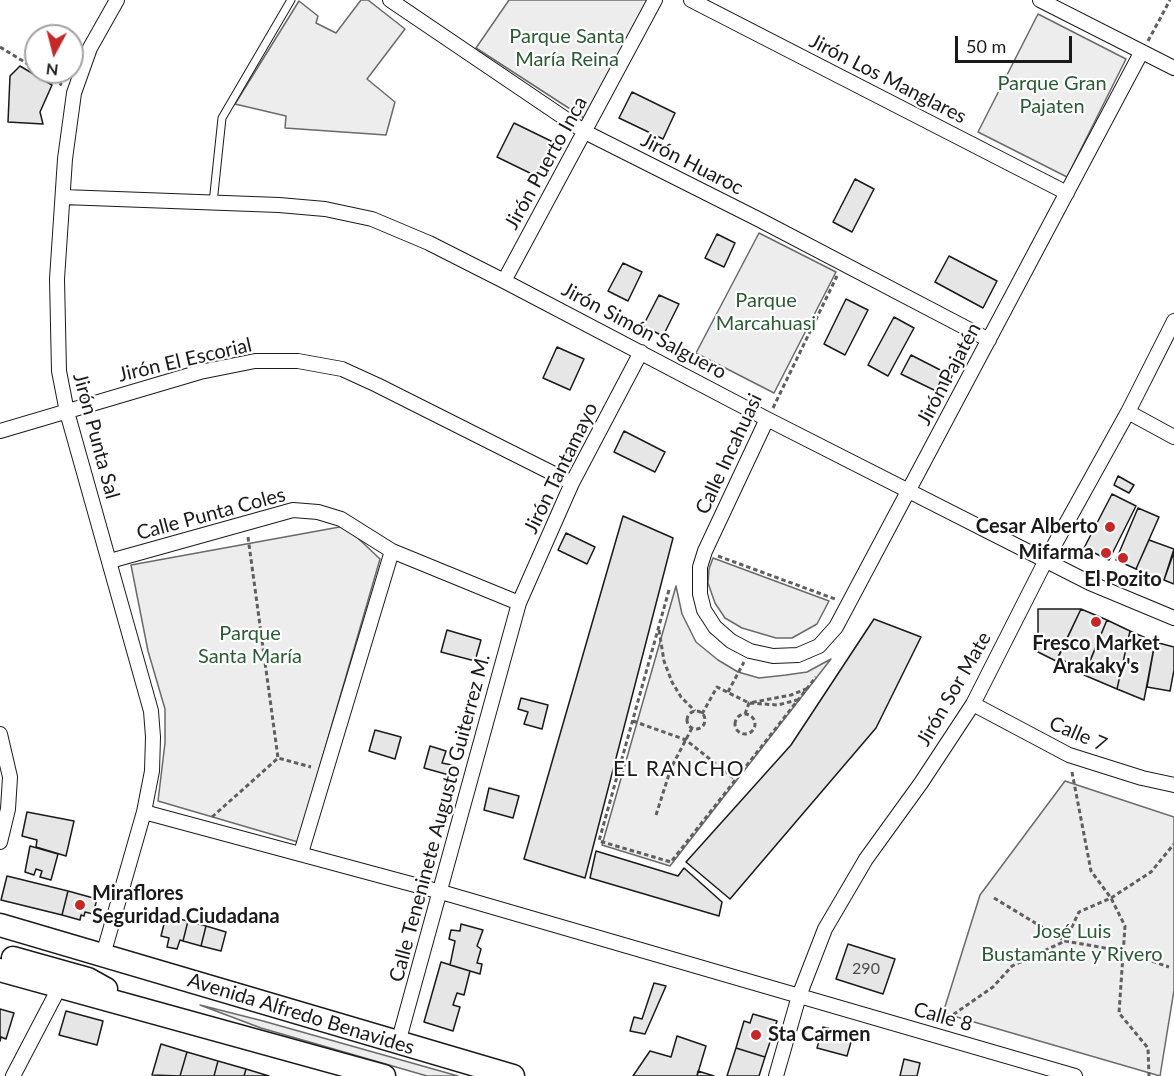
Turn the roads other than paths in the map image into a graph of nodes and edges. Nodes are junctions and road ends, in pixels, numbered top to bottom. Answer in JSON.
{"nodes":[{"id":1,"x":117,"y":0,"type":"edge"},
{"id":2,"x":291,"y":0,"type":"edge"},
{"id":3,"x":390,"y":0,"type":"edge"},
{"id":4,"x":655,"y":0,"type":"edge"},
{"id":5,"x":691,"y":0,"type":"edge"},
{"id":6,"x":1040,"y":0,"type":"edge"},
{"id":7,"x":1142,"y":53,"type":"junction"},
{"id":8,"x":1174,"y":68,"type":"edge"},
{"id":9,"x":585,"y":132,"type":"junction"},
{"id":10,"x":1067,"y":193,"type":"junction"},
{"id":11,"x":63,"y":197,"type":"junction"},
{"id":12,"x":213,"y":203,"type":"junction"},
{"id":13,"x":504,"y":280,"type":"junction"},
{"id":14,"x":1174,"y":321,"type":"edge"},
{"id":15,"x":989,"y":340,"type":"junction"},
{"id":16,"x":641,"y":352,"type":"junction"},
{"id":17,"x":67,"y":412,"type":"junction"},
{"id":18,"x":1128,"y":412,"type":"junction"},
{"id":19,"x":767,"y":419,"type":"junction"},
{"id":20,"x":0,"y":430,"type":"edge"},
{"id":21,"x":1174,"y":437,"type":"edge"},
{"id":22,"x":572,"y":483,"type":"junction"},
{"id":23,"x":908,"y":491,"type":"junction"},
{"id":24,"x":392,"y":551,"type":"junction"},
{"id":25,"x":1046,"y":560,"type":"junction"},
{"id":26,"x":110,"y":561,"type":"junction"},
{"id":27,"x":519,"y":603,"type":"junction"},
{"id":28,"x":1174,"y":618,"type":"edge"},
{"id":29,"x":750,"y":651,"type":"joint"},
{"id":30,"x":973,"y":704,"type":"junction"},
{"id":31,"x":0,"y":734,"type":"edge"},
{"id":32,"x":2,"y":752,"type":"edge"},
{"id":33,"x":1174,"y":785,"type":"edge"},
{"id":34,"x":144,"y":812,"type":"junction"},
{"id":35,"x":0,"y":842,"type":"edge"},
{"id":36,"x":301,"y":853,"type":"junction"},
{"id":37,"x":441,"y":892,"type":"junction"},
{"id":38,"x":0,"y":924,"type":"edge"},
{"id":39,"x":0,"y":939,"type":"edge"},
{"id":40,"x":0,"y":954,"type":"edge"},
{"id":41,"x":97,"y":954,"type":"junction"},
{"id":42,"x":0,"y":970,"type":"edge"},
{"id":43,"x":59,"y":988,"type":"junction"},
{"id":44,"x":800,"y":996,"type":"junction"},
{"id":45,"x":139,"y":1008,"type":"junction"},
{"id":46,"x":398,"y":1043,"type":"junction"},
{"id":47,"x":13,"y":1076,"type":"edge"},
{"id":48,"x":384,"y":1076,"type":"edge"},
{"id":49,"x":513,"y":1076,"type":"edge"},
{"id":50,"x":776,"y":1076,"type":"edge"},
{"id":51,"x":1075,"y":1076,"type":"edge"}],
"edges":[{"from":1,"to":11,"type":"street","name":"Jirón Punta Sal"},
{"from":2,"to":12,"type":"lane"},
{"from":3,"to":9,"type":"street","name":"Jirón Huaroc"},
{"from":4,"to":9,"type":"street","name":"Jirón Puerto Inca"},
{"from":5,"to":10,"type":"street","name":"Jirón Los Manglares"},
{"from":6,"to":7,"type":"street"},
{"from":7,"to":8,"type":"street"},
{"from":7,"to":10,"type":"street","name":"Jirón Pajatén"},
{"from":9,"to":13,"type":"street","name":"Jirón Puerto Inca"},
{"from":9,"to":15,"type":"street","name":"Jirón Huaroc"},
{"from":10,"to":15,"type":"street","name":"Jirón Pajatén"},
{"from":11,"to":12,"type":"street","name":"Jirón Simón Salguero"},
{"from":11,"to":17,"type":"street","name":"Jirón Punta Sal"},
{"from":12,"to":13,"type":"street","name":"Jirón Simón Salguero"},
{"from":13,"to":16,"type":"street","name":"Jirón Simón Salguero"},
{"from":14,"to":18,"type":"street","name":"Jirón Sor Mate"},
{"from":15,"to":23,"type":"street","name":"Jirón Pajatén"},
{"from":16,"to":19,"type":"street","name":"Jirón Simón Salguero"},
{"from":16,"to":22,"type":"street","name":"Jirón Tantamayo"},
{"from":17,"to":20,"type":"street","name":"Jirón El Escorial"},
{"from":17,"to":22,"type":"street","name":"Jirón El Escorial"},
{"from":17,"to":26,"type":"street","name":"Jirón Punta Sal"},
{"from":18,"to":21,"type":"street"},
{"from":18,"to":25,"type":"street","name":"Jirón Sor Mate"},
{"from":19,"to":23,"type":"street","name":"Jirón Simón Salguero"},
{"from":19,"to":29,"type":"street","name":"Calle Incahuasi"},
{"from":22,"to":27,"type":"street","name":"Jirón Tantamayo"},
{"from":23,"to":25,"type":"street","name":"Jirón Simón Salguero"},
{"from":23,"to":29,"type":"street","name":"Jirón Pajatén"},
{"from":24,"to":26,"type":"street","name":"Calle Punta Coles"},
{"from":24,"to":27,"type":"street","name":"Calle Punta Coles"},
{"from":24,"to":36,"type":"street"},
{"from":25,"to":28,"type":"street","name":"Jirón Simón Salguero"},
{"from":25,"to":30,"type":"street","name":"Jirón Sor Mate"},
{"from":26,"to":34,"type":"street","name":"Jirón Punta Sal"},
{"from":27,"to":37,"type":"street","name":"Calle Teneninete Augusto Guiterrez M."},
{"from":30,"to":33,"type":"street","name":"Calle 7"},
{"from":30,"to":44,"type":"street","name":"Jirón Sor Mate"},
{"from":31,"to":32,"type":"street"},
{"from":32,"to":35,"type":"street"},
{"from":34,"to":36,"type":"street","name":"Calle 8"},
{"from":34,"to":41,"type":"street","name":"Jirón Punta Sal"},
{"from":36,"to":37,"type":"street","name":"Calle 8"},
{"from":37,"to":44,"type":"street","name":"Calle 8"},
{"from":37,"to":46,"type":"street","name":"Calle Teneninete Augusto Guiterrez M."},
{"from":38,"to":41,"type":"main road","name":"Avenida Alfredo Benavides"},
{"from":39,"to":41,"type":"main road","name":"Avenida Alfredo Benavides"},
{"from":40,"to":45,"type":"main road","name":"Avenida Alfredo Benavides"},
{"from":41,"to":46,"type":"main road","name":"Avenida Alfredo Benavides"},
{"from":42,"to":43,"type":"main road","name":"Avenida Alfredo Benavides"},
{"from":43,"to":45,"type":"main road","name":"Avenida Alfredo Benavides"},
{"from":43,"to":47,"type":"street"},
{"from":44,"to":50,"type":"street","name":"Jirón Sor Mate"},
{"from":44,"to":51,"type":"street","name":"Calle 8"},
{"from":45,"to":48,"type":"main road","name":"Avenida Alfredo Benavides"},
{"from":46,"to":49,"type":"main road","name":"Avenida Alfredo Benavides"}]}
